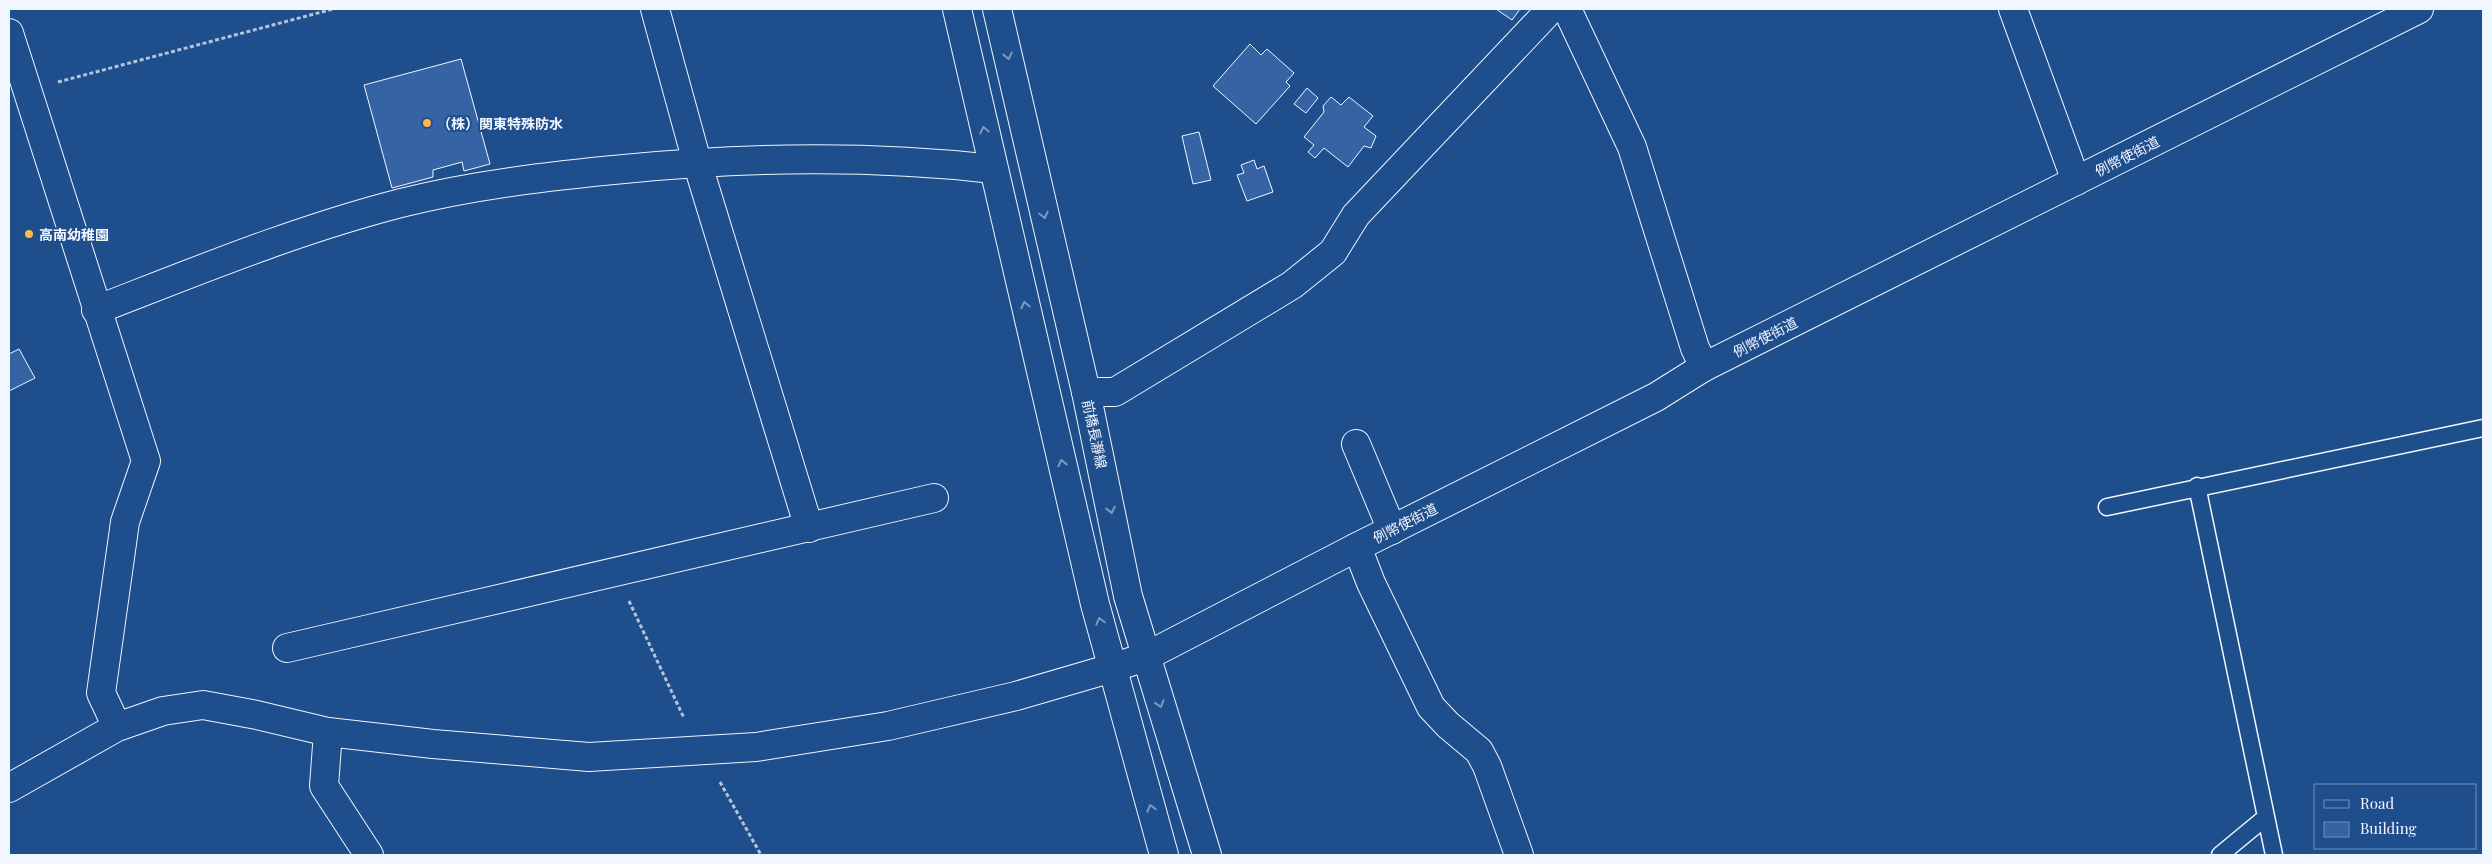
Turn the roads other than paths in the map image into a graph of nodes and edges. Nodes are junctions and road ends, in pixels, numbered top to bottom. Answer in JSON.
{"nodes":[{"id":1,"x":655,"y":9,"type":"edge"},
{"id":2,"x":957,"y":9,"type":"edge"},
{"id":3,"x":997,"y":9,"type":"edge"},
{"id":4,"x":1551,"y":9,"type":"edge"},
{"id":5,"x":1568,"y":9,"type":"edge"},
{"id":6,"x":2013,"y":9,"type":"edge"},
{"id":7,"x":2420,"y":9,"type":"edge"},
{"id":8,"x":9,"y":33,"type":"edge"},
{"id":9,"x":698,"y":162,"type":"junction"},
{"id":10,"x":993,"y":169,"type":"junction"},
{"id":11,"x":2076,"y":181,"type":"junction"},
{"id":12,"x":96,"y":310,"type":"junction"},
{"id":13,"x":1704,"y":367,"type":"junction"},
{"id":14,"x":1086,"y":392,"type":"junction"},
{"id":15,"x":2483,"y":428,"type":"edge"},
{"id":16,"x":1356,"y":444,"type":"dead end"},
{"id":17,"x":2197,"y":486,"type":"junction"},
{"id":18,"x":934,"y":498,"type":"dead end"},
{"id":19,"x":2107,"y":506,"type":"dead end"},
{"id":20,"x":809,"y":528,"type":"junction"},
{"id":21,"x":1392,"y":530,"type":"junction"},
{"id":22,"x":1357,"y":547,"type":"junction"},
{"id":23,"x":287,"y":648,"type":"dead end"},
{"id":24,"x":1145,"y":657,"type":"junction"},
{"id":25,"x":1112,"y":668,"type":"junction"},
{"id":26,"x":117,"y":727,"type":"junction"},
{"id":27,"x":328,"y":732,"type":"junction"},
{"id":28,"x":9,"y":788,"type":"edge"},
{"id":29,"x":2266,"y":817,"type":"junction"},
{"id":30,"x":369,"y":855,"type":"edge"},
{"id":31,"x":1164,"y":855,"type":"edge"},
{"id":32,"x":1207,"y":855,"type":"edge"},
{"id":33,"x":1519,"y":855,"type":"edge"},
{"id":34,"x":2220,"y":855,"type":"edge"},
{"id":35,"x":2274,"y":855,"type":"edge"}],
"edges":[{"from":1,"to":9,"type":"street"},
{"from":10,"to":2,"type":"street","one_way":true},
{"from":3,"to":14,"type":"street","name":"前橋長瀞線","one_way":true},
{"from":4,"to":14,"type":"street"},
{"from":5,"to":13,"type":"street"},
{"from":6,"to":11,"type":"street"},
{"from":7,"to":11,"type":"street","name":"例幣使街道"},
{"from":8,"to":12,"type":"street"},
{"from":9,"to":10,"type":"street"},
{"from":9,"to":12,"type":"street"},
{"from":9,"to":20,"type":"street"},
{"from":25,"to":10,"type":"street","one_way":true},
{"from":11,"to":13,"type":"street","name":"例幣使街道"},
{"from":12,"to":26,"type":"street"},
{"from":13,"to":21,"type":"street","name":"例幣使街道"},
{"from":14,"to":24,"type":"street","name":"前橋長瀞線","one_way":true},
{"from":15,"to":17,"type":"lane"},
{"from":16,"to":21,"type":"street"},
{"from":17,"to":19,"type":"lane"},
{"from":17,"to":29,"type":"lane"},
{"from":18,"to":20,"type":"street"},
{"from":20,"to":23,"type":"street"},
{"from":21,"to":22,"type":"street","name":"例幣使街道"},
{"from":22,"to":24,"type":"street","name":"例幣使街道"},
{"from":22,"to":33,"type":"street"},
{"from":24,"to":25,"type":"street","name":"例幣使街道"},
{"from":24,"to":32,"type":"street","name":"前橋長瀞線","one_way":true},
{"from":25,"to":27,"type":"street","name":"例幣使街道"},
{"from":31,"to":25,"type":"street","one_way":true},
{"from":26,"to":27,"type":"street","name":"例幣使街道"},
{"from":26,"to":28,"type":"street","name":"例幣使街道"},
{"from":27,"to":30,"type":"street"},
{"from":29,"to":34,"type":"lane"},
{"from":29,"to":35,"type":"lane"}]}
